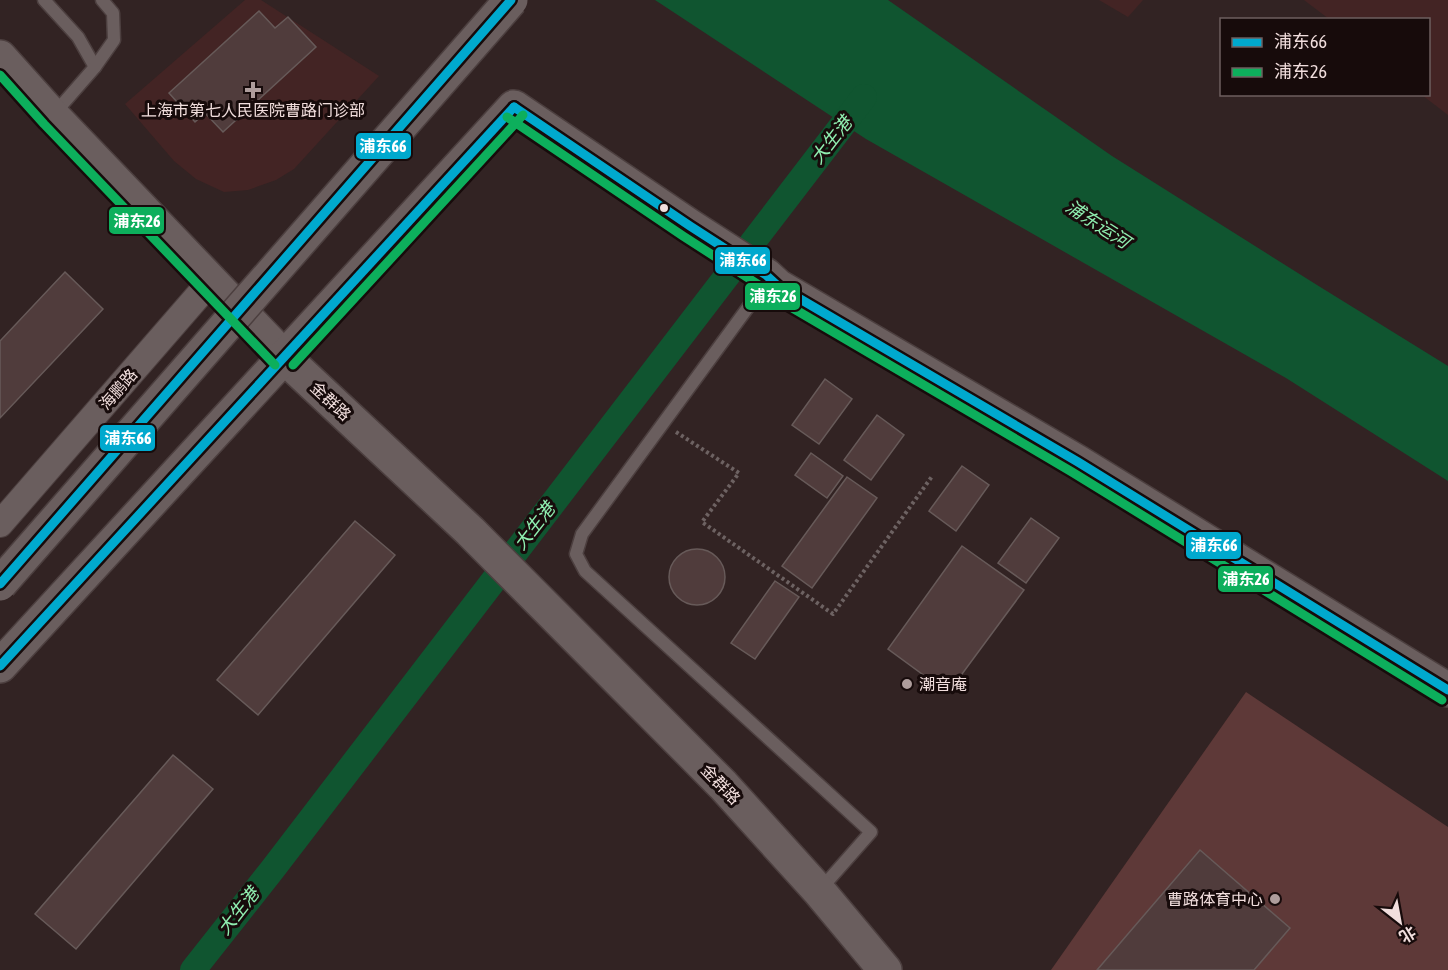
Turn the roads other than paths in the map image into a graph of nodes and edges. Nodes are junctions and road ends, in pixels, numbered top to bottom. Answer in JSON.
{"nodes":[{"id":1,"x":44,"y":0,"type":"edge"},
{"id":2,"x":102,"y":0,"type":"edge"},
{"id":3,"x":511,"y":0,"type":"edge"},
{"id":4,"x":0,"y":57,"type":"edge"},
{"id":5,"x":95,"y":67,"type":"junction"},
{"id":6,"x":53,"y":116,"type":"junction"},
{"id":7,"x":211,"y":280,"type":"junction"},
{"id":8,"x":772,"y":281,"type":"junction"},
{"id":9,"x":284,"y":357,"type":"junction"},
{"id":10,"x":0,"y":524,"type":"edge"},
{"id":11,"x":0,"y":584,"type":"edge"},
{"id":12,"x":0,"y":666,"type":"edge"},
{"id":13,"x":1448,"y":690,"type":"edge"},
{"id":14,"x":819,"y":891,"type":"junction"},
{"id":15,"x":885,"y":970,"type":"edge"}],
"edges":[{"from":1,"to":5,"type":"lane"},
{"from":2,"to":5,"type":"lane"},
{"from":3,"to":11,"type":"street","bridge":true},
{"from":4,"to":6,"type":"street","name":"金群路"},
{"from":5,"to":6,"type":"lane"},
{"from":6,"to":7,"type":"street","name":"金群路"},
{"from":7,"to":9,"type":"street","name":"金群路"},
{"from":7,"to":10,"type":"street","name":"海鹏路"},
{"from":8,"to":9,"type":"street"},
{"from":8,"to":13,"type":"street"},
{"from":8,"to":14,"type":"lane"},
{"from":9,"to":12,"type":"street"},
{"from":9,"to":14,"type":"street","name":"金群路"},
{"from":14,"to":15,"type":"street","name":"金群路"}]}
